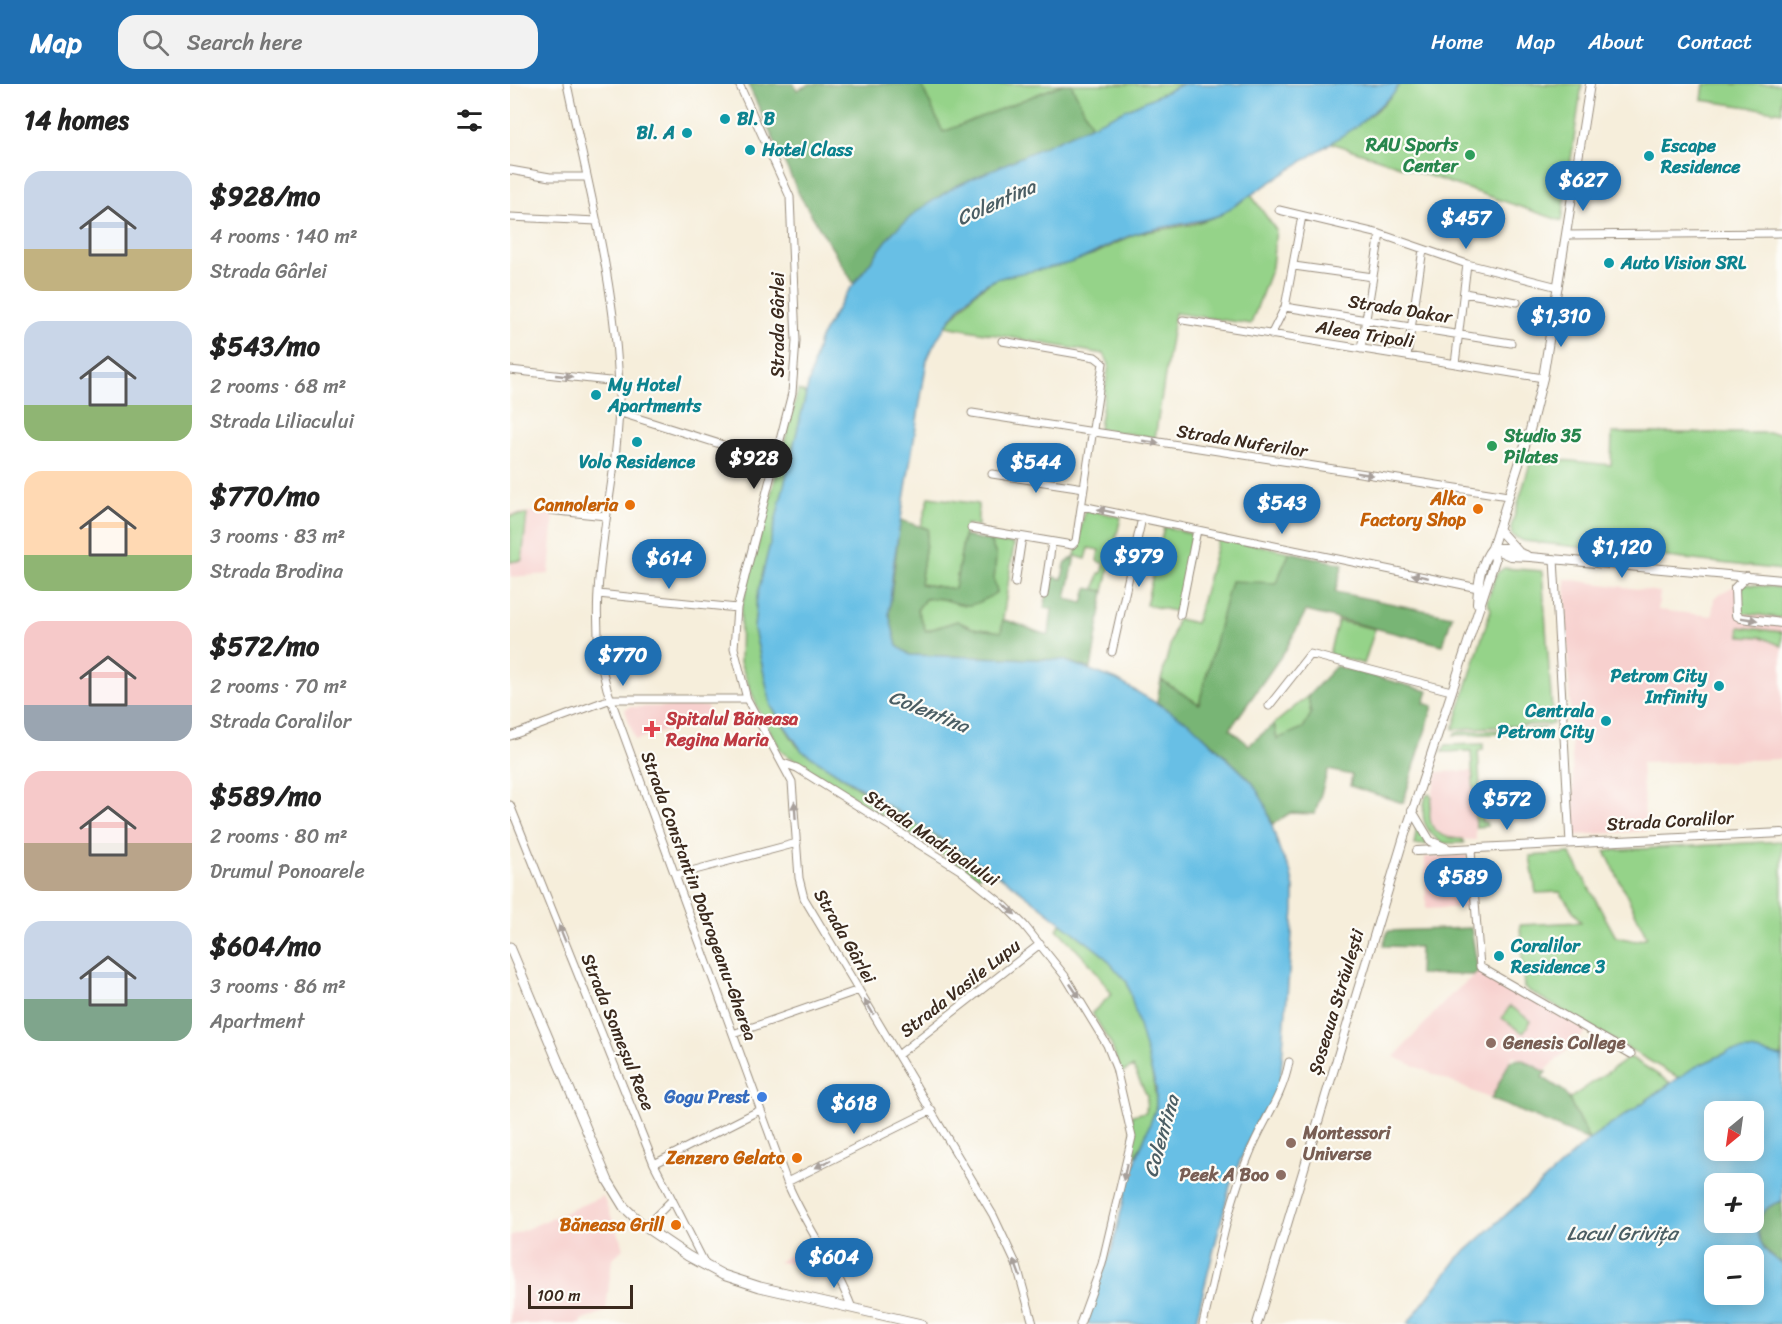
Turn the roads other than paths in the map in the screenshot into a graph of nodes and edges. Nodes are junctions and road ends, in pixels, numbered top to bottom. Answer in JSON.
{"nodes":[{"id":1,"x":567,"y":84,"type":"edge"},
{"id":2,"x":739,"y":84,"type":"edge"},
{"id":3,"x":1590,"y":84,"type":"edge"},
{"id":4,"x":510,"y":170,"type":"edge"},
{"id":5,"x":587,"y":177,"type":"junction"},
{"id":6,"x":1279,"y":210,"type":"dead end"},
{"id":7,"x":1302,"y":216,"type":"junction"},
{"id":8,"x":510,"y":217,"type":"edge"},
{"id":9,"x":597,"y":222,"type":"junction"},
{"id":10,"x":1782,"y":233,"type":"edge"},
{"id":11,"x":1380,"y":234,"type":"junction"},
{"id":12,"x":1566,"y":235,"type":"junction"},
{"id":13,"x":1423,"y":249,"type":"junction"},
{"id":14,"x":1467,"y":264,"type":"junction"},
{"id":15,"x":1294,"y":266,"type":"junction"},
{"id":16,"x":1373,"y":277,"type":"junction"},
{"id":17,"x":1557,"y":287,"type":"junction"},
{"id":18,"x":1464,"y":293,"type":"junction"},
{"id":19,"x":1517,"y":302,"type":"dead end"},
{"id":20,"x":1285,"y":307,"type":"junction"},
{"id":21,"x":1365,"y":319,"type":"junction"},
{"id":22,"x":1183,"y":320,"type":"dead end"},
{"id":23,"x":1412,"y":326,"type":"junction"},
{"id":24,"x":1271,"y":334,"type":"junction"},
{"id":25,"x":1458,"y":334,"type":"junction"},
{"id":26,"x":1002,"y":342,"type":"dead end"},
{"id":27,"x":1511,"y":343,"type":"dead end"},
{"id":28,"x":1361,"y":349,"type":"junction"},
{"id":29,"x":1407,"y":356,"type":"junction"},
{"id":30,"x":1455,"y":364,"type":"junction"},
{"id":31,"x":510,"y":370,"type":"edge"},
{"id":32,"x":1543,"y":378,"type":"junction"},
{"id":33,"x":618,"y":382,"type":"junction"},
{"id":34,"x":618,"y":412,"type":"junction"},
{"id":35,"x":972,"y":413,"type":"dead end"},
{"id":36,"x":1093,"y":433,"type":"junction"},
{"id":37,"x":774,"y":461,"type":"junction"},
{"id":38,"x":992,"y":474,"type":"dead end"},
{"id":39,"x":1084,"y":488,"type":"junction"},
{"id":40,"x":1508,"y":496,"type":"junction"},
{"id":41,"x":1082,"y":506,"type":"junction"},
{"id":42,"x":548,"y":510,"type":"dead end"},
{"id":43,"x":606,"y":516,"type":"junction"},
{"id":44,"x":1143,"y":518,"type":"junction"},
{"id":45,"x":971,"y":528,"type":"dead end"},
{"id":46,"x":1498,"y":529,"type":"junction"},
{"id":47,"x":1197,"y":530,"type":"junction"},
{"id":48,"x":1022,"y":537,"type":"junction"},
{"id":49,"x":1052,"y":542,"type":"junction"},
{"id":50,"x":1492,"y":548,"type":"junction"},
{"id":51,"x":1523,"y":556,"type":"junction"},
{"id":52,"x":1554,"y":559,"type":"junction"},
{"id":53,"x":1494,"y":565,"type":"junction"},
{"id":54,"x":1716,"y":576,"type":"junction"},
{"id":55,"x":1747,"y":576,"type":"junction"},
{"id":56,"x":1782,"y":580,"type":"edge"},
{"id":57,"x":1015,"y":584,"type":"dead end"},
{"id":58,"x":1478,"y":588,"type":"junction"},
{"id":59,"x":598,"y":594,"type":"junction"},
{"id":60,"x":1044,"y":595,"type":"dead end"},
{"id":61,"x":1734,"y":596,"type":"junction"},
{"id":62,"x":738,"y":608,"type":"junction"},
{"id":63,"x":1477,"y":611,"type":"junction"},
{"id":64,"x":1180,"y":615,"type":"dead end"},
{"id":65,"x":1782,"y":623,"type":"edge"},
{"id":66,"x":1112,"y":652,"type":"dead end"},
{"id":67,"x":1451,"y":692,"type":"junction"},
{"id":68,"x":611,"y":699,"type":"junction"},
{"id":69,"x":747,"y":699,"type":"junction"},
{"id":70,"x":1269,"y":706,"type":"dead end"},
{"id":71,"x":510,"y":736,"type":"edge"},
{"id":72,"x":783,"y":763,"type":"junction"},
{"id":73,"x":510,"y":805,"type":"edge"},
{"id":74,"x":1412,"y":811,"type":"junction"},
{"id":75,"x":1782,"y":832,"type":"edge"},
{"id":76,"x":797,"y":843,"type":"junction"},
{"id":77,"x":1570,"y":843,"type":"junction"},
{"id":78,"x":1560,"y":844,"type":"junction"},
{"id":79,"x":1447,"y":848,"type":"junction"},
{"id":80,"x":1471,"y":850,"type":"junction"},
{"id":81,"x":1416,"y":851,"type":"junction"},
{"id":82,"x":1399,"y":852,"type":"junction"},
{"id":83,"x":676,"y":875,"type":"junction"},
{"id":84,"x":1040,"y":944,"type":"junction"},
{"id":85,"x":510,"y":947,"type":"edge"},
{"id":86,"x":859,"y":990,"type":"junction"},
{"id":87,"x":733,"y":1034,"type":"junction"},
{"id":88,"x":1631,"y":1054,"type":"dead end"},
{"id":89,"x":898,"y":1055,"type":"junction"},
{"id":90,"x":1290,"y":1062,"type":"dead end"},
{"id":91,"x":760,"y":1110,"type":"junction"},
{"id":92,"x":932,"y":1110,"type":"junction"},
{"id":93,"x":654,"y":1164,"type":"junction"},
{"id":94,"x":787,"y":1182,"type":"junction"},
{"id":95,"x":671,"y":1201,"type":"junction"},
{"id":96,"x":645,"y":1227,"type":"junction"},
{"id":97,"x":706,"y":1267,"type":"junction"},
{"id":98,"x":852,"y":1308,"type":"junction"},
{"id":99,"x":921,"y":1324,"type":"edge"},
{"id":100,"x":1034,"y":1324,"type":"edge"},
{"id":101,"x":1080,"y":1324,"type":"edge"},
{"id":102,"x":1203,"y":1324,"type":"edge"},
{"id":103,"x":1257,"y":1324,"type":"edge"}],
"edges":[{"from":1,"to":5,"type":"street","name":"Strada Constantin Dobrogeanu-Gherea"},
{"from":2,"to":37,"type":"street","name":"Strada Gârlei"},
{"from":3,"to":12,"type":"street","name":"Șoseaua Străulești"},
{"from":4,"to":5,"type":"street"},
{"from":5,"to":9,"type":"street","name":"Strada Constantin Dobrogeanu-Gherea"},
{"from":6,"to":7,"type":"street"},
{"from":7,"to":11,"type":"street"},
{"from":7,"to":15,"type":"street"},
{"from":8,"to":9,"type":"street"},
{"from":9,"to":33,"type":"street","name":"Strada Constantin Dobrogeanu-Gherea"},
{"from":10,"to":12,"type":"street"},
{"from":11,"to":13,"type":"street"},
{"from":11,"to":16,"type":"street"},
{"from":12,"to":17,"type":"street","name":"Șoseaua Străulești"},
{"from":13,"to":14,"type":"street"},
{"from":13,"to":23,"type":"street"},
{"from":14,"to":17,"type":"street"},
{"from":14,"to":18,"type":"street"},
{"from":15,"to":16,"type":"street"},
{"from":15,"to":20,"type":"street"},
{"from":16,"to":21,"type":"street"},
{"from":17,"to":32,"type":"street","name":"Șoseaua Străulești"},
{"from":18,"to":19,"type":"street"},
{"from":18,"to":25,"type":"street"},
{"from":20,"to":21,"type":"street","name":"Strada Dakar"},
{"from":20,"to":24,"type":"street"},
{"from":21,"to":23,"type":"street","name":"Strada Dakar"},
{"from":21,"to":28,"type":"street"},
{"from":22,"to":24,"type":"street","name":"Aleea Tripoli"},
{"from":23,"to":25,"type":"street","name":"Strada Dakar"},
{"from":23,"to":29,"type":"street"},
{"from":24,"to":28,"type":"street","name":"Aleea Tripoli"},
{"from":25,"to":27,"type":"street","name":"Strada Dakar"},
{"from":25,"to":30,"type":"street"},
{"from":26,"to":36,"type":"street"},
{"from":28,"to":29,"type":"street","name":"Aleea Tripoli"},
{"from":29,"to":30,"type":"street","name":"Aleea Tripoli"},
{"from":30,"to":32,"type":"street","name":"Aleea Tripoli"},
{"from":31,"to":33,"type":"street","one_way":true},
{"from":32,"to":40,"type":"street","name":"Șoseaua Străulești"},
{"from":33,"to":34,"type":"street","name":"Strada Constantin Dobrogeanu-Gherea"},
{"from":34,"to":37,"type":"street"},
{"from":34,"to":43,"type":"street","name":"Strada Constantin Dobrogeanu-Gherea"},
{"from":35,"to":36,"type":"street","name":"Strada Nuferilor"},
{"from":36,"to":39,"type":"street"},
{"from":36,"to":40,"type":"street","name":"Strada Nuferilor","one_way":true},
{"from":37,"to":62,"type":"street","name":"Strada Gârlei"},
{"from":38,"to":39,"type":"street"},
{"from":39,"to":41,"type":"street"},
{"from":40,"to":46,"type":"street","name":"Șoseaua Străulești"},
{"from":44,"to":41,"type":"street","one_way":true},
{"from":41,"to":49,"type":"street"},
{"from":42,"to":43,"type":"street"},
{"from":43,"to":59,"type":"street","name":"Strada Constantin Dobrogeanu-Gherea"},
{"from":44,"to":47,"type":"street"},
{"from":44,"to":66,"type":"street"},
{"from":45,"to":48,"type":"street"},
{"from":46,"to":50,"type":"street","name":"Șoseaua Străulești"},
{"from":46,"to":51,"type":"street"},
{"from":58,"to":47,"type":"street","one_way":true},
{"from":47,"to":64,"type":"street"},
{"from":48,"to":49,"type":"street"},
{"from":48,"to":57,"type":"street"},
{"from":49,"to":60,"type":"street"},
{"from":50,"to":51,"type":"street"},
{"from":50,"to":53,"type":"street","name":"Șoseaua Străulești"},
{"from":50,"to":58,"type":"street","name":"Șoseaua Străulești"},
{"from":51,"to":52,"type":"street"},
{"from":51,"to":53,"type":"street"},
{"from":52,"to":54,"type":"street"},
{"from":52,"to":77,"type":"street"},
{"from":53,"to":63,"type":"street","name":"Șoseaua Străulești"},
{"from":54,"to":55,"type":"street"},
{"from":54,"to":61,"type":"street"},
{"from":55,"to":56,"type":"street"},
{"from":55,"to":61,"type":"street"},
{"from":58,"to":63,"type":"street","name":"Șoseaua Străulești"},
{"from":59,"to":62,"type":"street"},
{"from":59,"to":68,"type":"street","name":"Strada Constantin Dobrogeanu-Gherea"},
{"from":61,"to":65,"type":"street","one_way":true},
{"from":62,"to":69,"type":"street","name":"Strada Gârlei"},
{"from":63,"to":67,"type":"street","name":"Șoseaua Străulești"},
{"from":67,"to":70,"type":"street"},
{"from":67,"to":74,"type":"street","name":"Șoseaua Străulești"},
{"from":68,"to":69,"type":"street"},
{"from":68,"to":71,"type":"street"},
{"from":68,"to":83,"type":"street","name":"Strada Constantin Dobrogeanu-Gherea"},
{"from":69,"to":72,"type":"street","name":"Strada Gârlei"},
{"from":76,"to":72,"type":"street","name":"Strada Gârlei","one_way":true},
{"from":72,"to":84,"type":"street","name":"Strada Madrigalului","one_way":true},
{"from":93,"to":73,"type":"street","name":"Strada Someșul Rece","one_way":true},
{"from":74,"to":79,"type":"street"},
{"from":74,"to":82,"type":"street","name":"Șoseaua Străulești"},
{"from":75,"to":77,"type":"street","name":"Strada Coralilor"},
{"from":76,"to":83,"type":"street"},
{"from":76,"to":86,"type":"street","name":"Strada Gârlei"},
{"from":77,"to":78,"type":"street","name":"Strada Coralilor"},
{"from":78,"to":79,"type":"street","name":"Strada Coralilor"},
{"from":78,"to":80,"type":"street","name":"Strada Coralilor"},
{"from":79,"to":81,"type":"street","name":"Strada Coralilor"},
{"from":80,"to":81,"type":"street","name":"Strada Coralilor"},
{"from":80,"to":88,"type":"street"},
{"from":81,"to":82,"type":"street","name":"Strada Coralilor"},
{"from":82,"to":103,"type":"street","name":"Șoseaua Străulești"},
{"from":83,"to":87,"type":"street","name":"Strada Constantin Dobrogeanu-Gherea"},
{"from":84,"to":89,"type":"street","name":"Strada Vasile Lupu"},
{"from":84,"to":101,"type":"street","name":"Strada Madrigalului","one_way":true},
{"from":85,"to":96,"type":"main road"},
{"from":86,"to":87,"type":"street"},
{"from":89,"to":86,"type":"street","name":"Strada Gârlei","one_way":true},
{"from":87,"to":91,"type":"street","name":"Strada Constantin Dobrogeanu-Gherea"},
{"from":89,"to":92,"type":"street","name":"Strada Gârlei"},
{"from":90,"to":102,"type":"street"},
{"from":91,"to":93,"type":"street"},
{"from":91,"to":94,"type":"street","name":"Strada Constantin Dobrogeanu-Gherea"},
{"from":92,"to":94,"type":"street","one_way":true},
{"from":100,"to":92,"type":"street","name":"Strada Gârlei","one_way":true},
{"from":93,"to":95,"type":"street","name":"Strada Someșul Rece"},
{"from":94,"to":98,"type":"street","name":"Strada Constantin Dobrogeanu-Gherea"},
{"from":95,"to":96,"type":"street"},
{"from":95,"to":97,"type":"street","name":"Strada Someșul Rece"},
{"from":96,"to":97,"type":"main road"},
{"from":97,"to":98,"type":"main road"},
{"from":98,"to":99,"type":"main road"}]}
